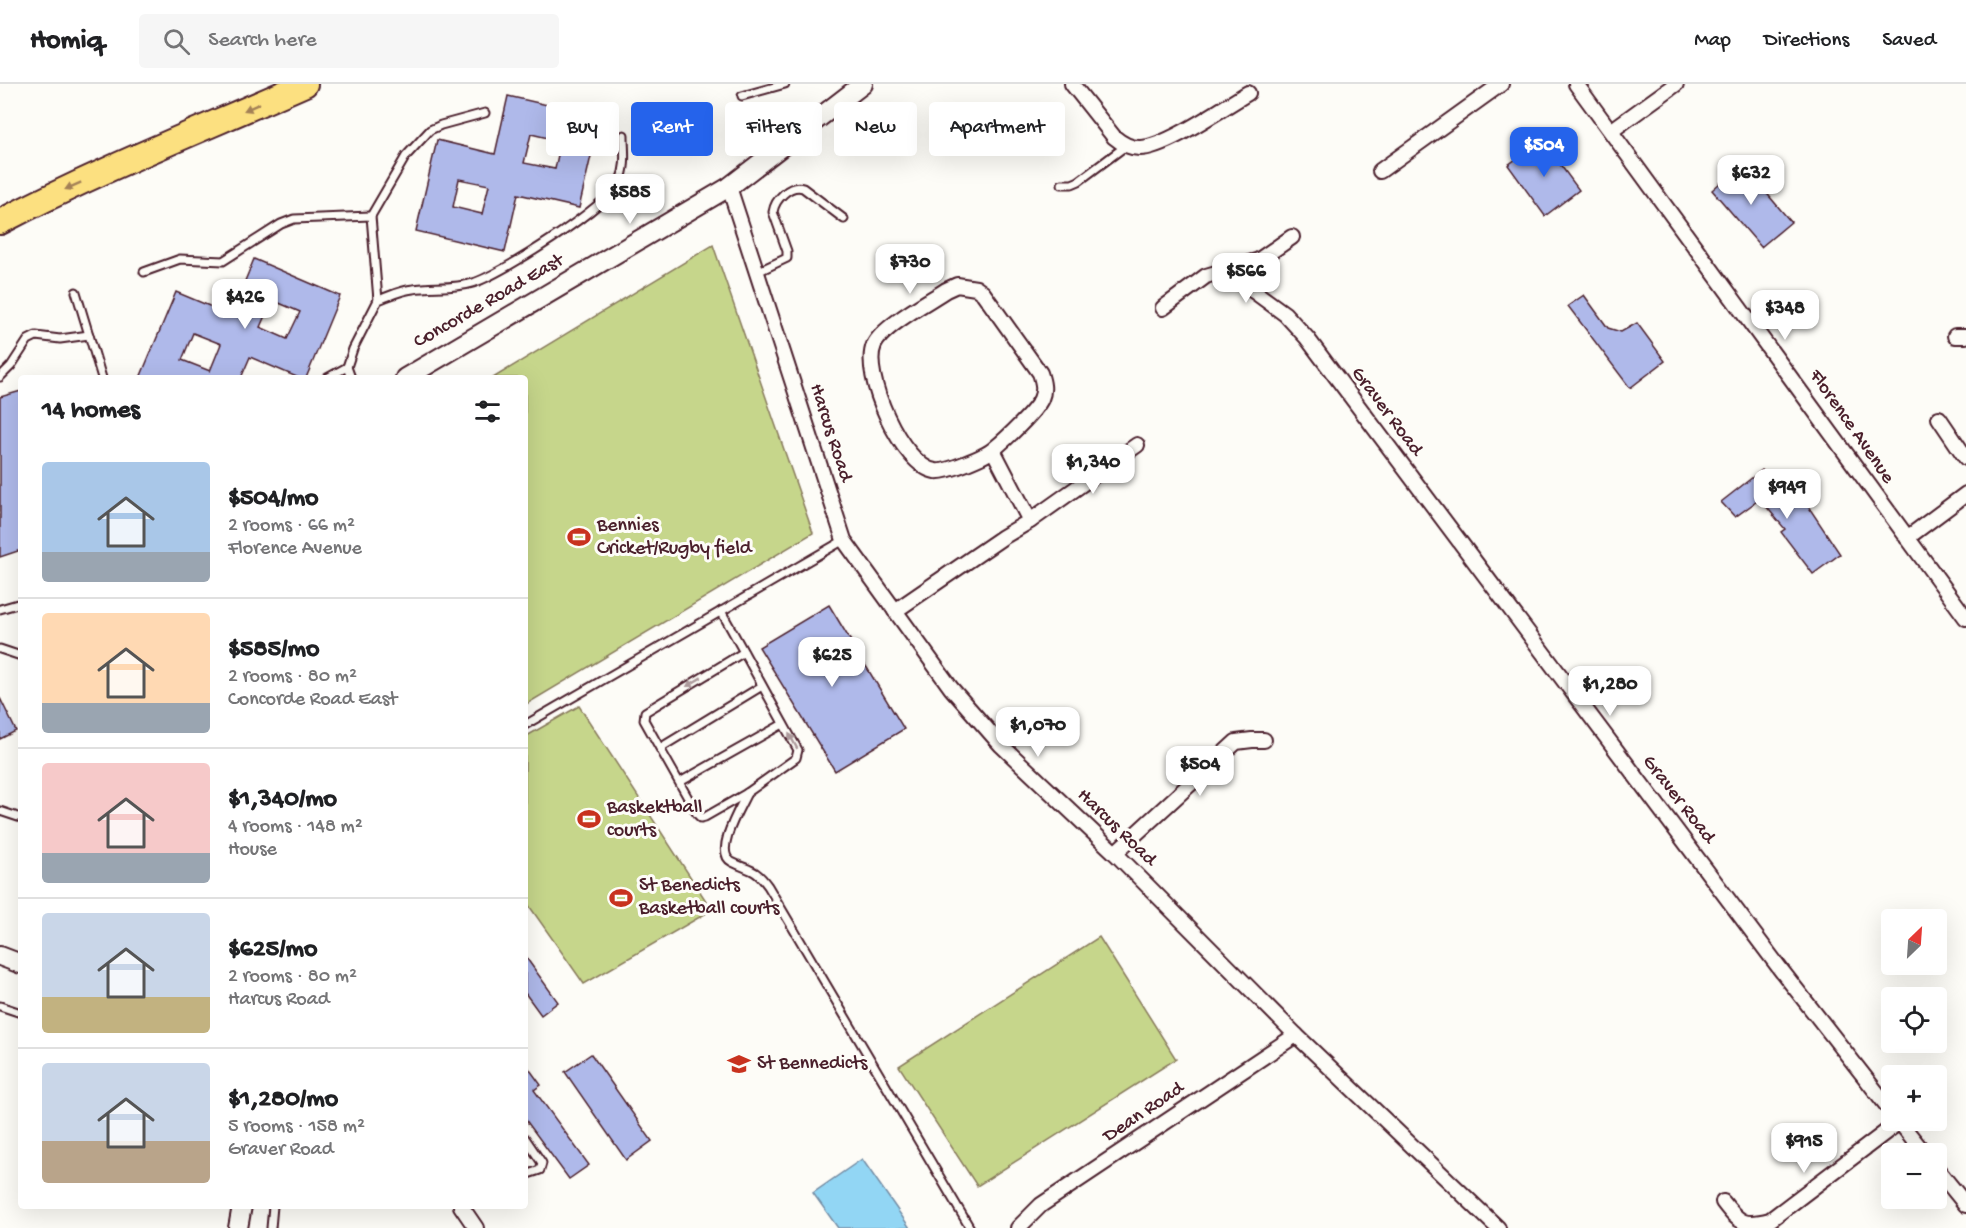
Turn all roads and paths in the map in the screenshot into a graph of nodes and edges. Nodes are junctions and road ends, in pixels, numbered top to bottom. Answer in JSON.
{"nodes":[{"id":1,"x":305,"y":84,"type":"edge"},
{"id":2,"x":785,"y":84,"type":"edge"},
{"id":3,"x":863,"y":84,"type":"edge"},
{"id":4,"x":1072,"y":84,"type":"edge"},
{"id":5,"x":1501,"y":84,"type":"edge"},
{"id":6,"x":1576,"y":84,"type":"edge"},
{"id":7,"x":1676,"y":84,"type":"edge"},
{"id":8,"x":1248,"y":93,"type":"dead end"},
{"id":9,"x":742,"y":96,"type":"dead end"},
{"id":10,"x":485,"y":113,"type":"dead end"},
{"id":11,"x":1611,"y":131,"type":"junction"},
{"id":12,"x":624,"y":135,"type":"dead end"},
{"id":13,"x":1127,"y":145,"type":"junction"},
{"id":14,"x":1380,"y":171,"type":"dead end"},
{"id":15,"x":1062,"y":184,"type":"dead end"},
{"id":16,"x":729,"y":187,"type":"junction"},
{"id":17,"x":371,"y":216,"type":"junction"},
{"id":18,"x":844,"y":219,"type":"dead end"},
{"id":19,"x":0,"y":222,"type":"edge"},
{"id":20,"x":1292,"y":237,"type":"dead end"},
{"id":21,"x":1225,"y":270,"type":"junction"},
{"id":22,"x":144,"y":272,"type":"dead end"},
{"id":23,"x":757,"y":272,"type":"junction"},
{"id":24,"x":76,"y":292,"type":"dead end"},
{"id":25,"x":378,"y":300,"type":"junction"},
{"id":26,"x":1163,"y":308,"type":"dead end"},
{"id":27,"x":88,"y":335,"type":"junction"},
{"id":28,"x":347,"y":367,"type":"junction"},
{"id":29,"x":101,"y":375,"type":"edge"},
{"id":30,"x":332,"y":375,"type":"edge"},
{"id":31,"x":350,"y":375,"type":"edge"},
{"id":32,"x":410,"y":375,"type":"edge"},
{"id":33,"x":0,"y":377,"type":"edge"},
{"id":34,"x":1939,"y":418,"type":"dead end"},
{"id":35,"x":1137,"y":445,"type":"dead end"},
{"id":36,"x":993,"y":450,"type":"junction"},
{"id":37,"x":1966,"y":458,"type":"edge"},
{"id":38,"x":1966,"y":494,"type":"edge"},
{"id":39,"x":1030,"y":521,"type":"junction"},
{"id":40,"x":1907,"y":538,"type":"junction"},
{"id":41,"x":844,"y":540,"type":"junction"},
{"id":42,"x":18,"y":604,"type":"edge"},
{"id":43,"x":0,"y":609,"type":"edge"},
{"id":44,"x":721,"y":611,"type":"junction"},
{"id":45,"x":896,"y":611,"type":"junction"},
{"id":46,"x":1966,"y":618,"type":"edge"},
{"id":47,"x":0,"y":649,"type":"edge"},
{"id":48,"x":744,"y":652,"type":"junction"},
{"id":49,"x":18,"y":655,"type":"edge"},
{"id":50,"x":762,"y":686,"type":"junction"},
{"id":51,"x":528,"y":723,"type":"edge"},
{"id":52,"x":783,"y":724,"type":"junction"},
{"id":53,"x":1264,"y":741,"type":"dead end"},
{"id":54,"x":660,"y":748,"type":"junction"},
{"id":55,"x":680,"y":782,"type":"junction"},
{"id":56,"x":747,"y":793,"type":"junction"},
{"id":57,"x":0,"y":811,"type":"edge"},
{"id":58,"x":18,"y":817,"type":"edge"},
{"id":59,"x":1115,"y":854,"type":"junction"},
{"id":60,"x":0,"y":957,"type":"edge"},
{"id":61,"x":18,"y":963,"type":"edge"},
{"id":62,"x":0,"y":1006,"type":"edge"},
{"id":63,"x":18,"y":1012,"type":"edge"},
{"id":64,"x":1296,"y":1035,"type":"junction"},
{"id":65,"x":1881,"y":1099,"type":"edge"},
{"id":66,"x":1881,"y":1130,"type":"edge"},
{"id":67,"x":1906,"y":1131,"type":"edge"},
{"id":68,"x":528,"y":1142,"type":"edge"},
{"id":69,"x":1916,"y":1143,"type":"edge"},
{"id":70,"x":528,"y":1174,"type":"edge"},
{"id":71,"x":1947,"y":1182,"type":"edge"},
{"id":72,"x":1723,"y":1202,"type":"dead end"},
{"id":73,"x":1966,"y":1205,"type":"edge"},
{"id":74,"x":241,"y":1209,"type":"edge"},
{"id":75,"x":273,"y":1209,"type":"edge"},
{"id":76,"x":463,"y":1209,"type":"edge"},
{"id":77,"x":238,"y":1228,"type":"edge"},
{"id":78,"x":271,"y":1228,"type":"edge"},
{"id":79,"x":476,"y":1228,"type":"edge"},
{"id":80,"x":970,"y":1228,"type":"edge"},
{"id":81,"x":1018,"y":1228,"type":"edge"},
{"id":82,"x":1498,"y":1228,"type":"edge"}],
"edges":[{"from":1,"to":19,"type":"highway","one_way":true},
{"from":2,"to":9,"type":"lane"},
{"from":3,"to":16,"type":"main road","name":"Concorde Road East"},
{"from":4,"to":13,"type":"street"},
{"from":5,"to":14,"type":"street"},
{"from":6,"to":11,"type":"street","name":"Florence Avenue"},
{"from":7,"to":11,"type":"street"},
{"from":8,"to":13,"type":"street"},
{"from":10,"to":17,"type":"lane"},
{"from":11,"to":40,"type":"street","name":"Florence Avenue"},
{"from":12,"to":25,"type":"lane"},
{"from":13,"to":15,"type":"lane"},
{"from":16,"to":23,"type":"street","name":"Harcus Road"},
{"from":16,"to":32,"type":"main road","name":"Concorde Road East"},
{"from":17,"to":22,"type":"lane"},
{"from":17,"to":25,"type":"lane"},
{"from":18,"to":23,"type":"lane"},
{"from":20,"to":21,"type":"street"},
{"from":21,"to":26,"type":"street"},
{"from":21,"to":65,"type":"street","name":"Graver Road"},
{"from":23,"to":41,"type":"street","name":"Harcus Road"},
{"from":24,"to":27,"type":"lane"},
{"from":25,"to":28,"type":"lane"},
{"from":27,"to":29,"type":"lane"},
{"from":27,"to":33,"type":"lane"},
{"from":28,"to":30,"type":"lane"},
{"from":28,"to":31,"type":"lane"},
{"from":34,"to":37,"type":"street"},
{"from":35,"to":39,"type":"street"},
{"from":36,"to":36,"type":"street"},
{"from":36,"to":39,"type":"street"},
{"from":38,"to":40,"type":"street"},
{"from":39,"to":45,"type":"street"},
{"from":40,"to":46,"type":"street","name":"Florence Avenue"},
{"from":41,"to":44,"type":"lane"},
{"from":41,"to":45,"type":"street","name":"Harcus Road"},
{"from":42,"to":43,"type":"lane"},
{"from":44,"to":48,"type":"lane"},
{"from":44,"to":51,"type":"lane"},
{"from":45,"to":59,"type":"street","name":"Harcus Road"},
{"from":47,"to":49,"type":"lane"},
{"from":48,"to":50,"type":"lane"},
{"from":48,"to":54,"type":"lane","one_way":true},
{"from":50,"to":52,"type":"lane"},
{"from":50,"to":54,"type":"lane"},
{"from":52,"to":55,"type":"lane"},
{"from":56,"to":52,"type":"lane","one_way":true},
{"from":53,"to":59,"type":"street"},
{"from":54,"to":55,"type":"lane"},
{"from":55,"to":56,"type":"lane"},
{"from":56,"to":80,"type":"lane"},
{"from":57,"to":58,"type":"lane"},
{"from":59,"to":64,"type":"street","name":"Harcus Road"},
{"from":60,"to":61,"type":"main road"},
{"from":62,"to":63,"type":"lane"},
{"from":64,"to":81,"type":"street","name":"Dean Road"},
{"from":64,"to":82,"type":"street","name":"Harcus Road"},
{"from":66,"to":72,"type":"street"},
{"from":67,"to":69,"type":"street","name":"Graver Road"},
{"from":68,"to":70,"type":"lane"},
{"from":71,"to":73,"type":"street"},
{"from":74,"to":77,"type":"main road"},
{"from":75,"to":78,"type":"lane"},
{"from":76,"to":79,"type":"street"}]}
